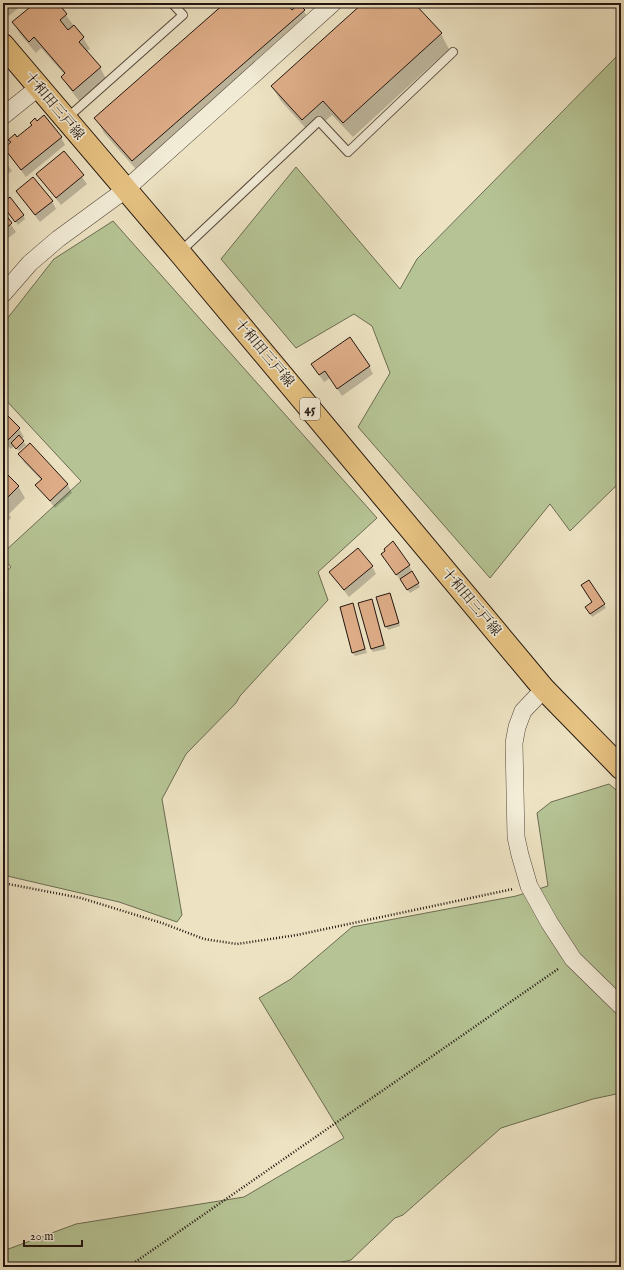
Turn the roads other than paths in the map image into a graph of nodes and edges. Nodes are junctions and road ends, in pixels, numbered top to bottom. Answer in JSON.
{"nodes":[{"id":1,"x":172,"y":3,"type":"edge"},
{"id":2,"x":333,"y":3,"type":"edge"},
{"id":3,"x":3,"y":45,"type":"edge"},
{"id":4,"x":453,"y":52,"type":"dead end"},
{"id":5,"x":39,"y":87,"type":"junction"},
{"id":6,"x":3,"y":116,"type":"edge"},
{"id":7,"x":65,"y":119,"type":"junction"},
{"id":8,"x":125,"y":190,"type":"junction"},
{"id":9,"x":180,"y":253,"type":"junction"},
{"id":10,"x":3,"y":294,"type":"edge"},
{"id":11,"x":544,"y":689,"type":"junction"},
{"id":12,"x":621,"y":768,"type":"edge"},
{"id":13,"x":621,"y":1006,"type":"edge"}],
"edges":[{"from":1,"to":7,"type":"lane"},
{"from":2,"to":8,"type":"street"},
{"from":3,"to":5,"type":"main road","name":"十和田三戸線","number":"45"},
{"from":4,"to":9,"type":"lane"},
{"from":5,"to":6,"type":"street"},
{"from":5,"to":7,"type":"main road","name":"十和田三戸線","number":"45"},
{"from":7,"to":8,"type":"main road","name":"十和田三戸線","number":"45"},
{"from":8,"to":9,"type":"main road","name":"十和田三戸線","number":"45"},
{"from":8,"to":10,"type":"street"},
{"from":9,"to":11,"type":"main road","name":"十和田三戸線","number":"45"},
{"from":11,"to":12,"type":"main road","name":"十和田三戸線","number":"45"},
{"from":11,"to":13,"type":"street"}]}
